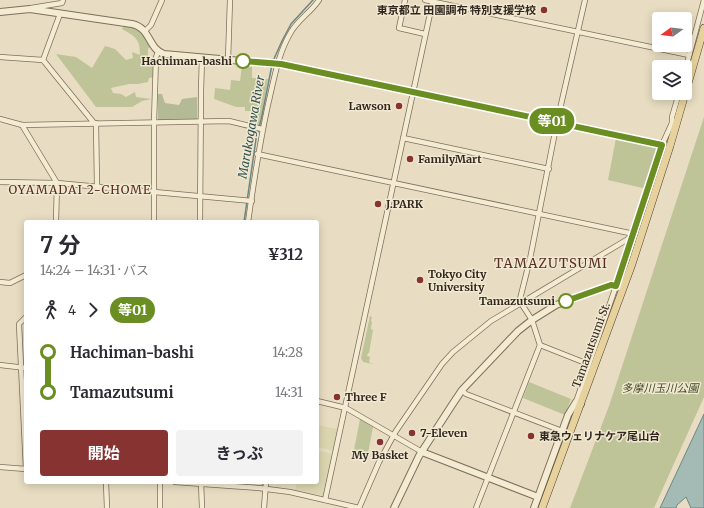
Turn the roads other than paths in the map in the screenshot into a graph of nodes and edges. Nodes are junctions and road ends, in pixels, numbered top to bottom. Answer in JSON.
{"nodes":[{"id":1,"x":63,"y":0,"type":"edge"},
{"id":2,"x":162,"y":0,"type":"edge"},
{"id":3,"x":230,"y":0,"type":"edge"},
{"id":4,"x":405,"y":0,"type":"edge"},
{"id":5,"x":426,"y":0,"type":"edge"},
{"id":6,"x":585,"y":0,"type":"edge"},
{"id":7,"x":704,"y":0,"type":"edge"},
{"id":8,"x":316,"y":1,"type":"edge"},
{"id":9,"x":432,"y":1,"type":"edge"},
{"id":10,"x":27,"y":9,"type":"junction"},
{"id":11,"x":0,"y":12,"type":"edge"},
{"id":12,"x":60,"y":14,"type":"junction"},
{"id":13,"x":704,"y":28,"type":"edge"},
{"id":14,"x":145,"y":31,"type":"junction"},
{"id":15,"x":578,"y":31,"type":"junction"},
{"id":16,"x":425,"y":34,"type":"junction"},
{"id":17,"x":158,"y":52,"type":"junction"},
{"id":18,"x":689,"y":55,"type":"junction"},
{"id":19,"x":0,"y":57,"type":"edge"},
{"id":20,"x":202,"y":58,"type":"junction"},
{"id":21,"x":43,"y":60,"type":"junction"},
{"id":22,"x":228,"y":60,"type":"junction"},
{"id":23,"x":688,"y":60,"type":"edge"},
{"id":24,"x":274,"y":64,"type":"junction"},
{"id":25,"x":413,"y":92,"type":"junction"},
{"id":26,"x":676,"y":100,"type":"edge"},
{"id":27,"x":0,"y":119,"type":"edge"},
{"id":28,"x":154,"y":122,"type":"junction"},
{"id":29,"x":201,"y":122,"type":"junction"},
{"id":30,"x":557,"y":122,"type":"junction"},
{"id":31,"x":95,"y":123,"type":"junction"},
{"id":32,"x":674,"y":124,"type":"junction"},
{"id":33,"x":22,"y":125,"type":"junction"},
{"id":34,"x":261,"y":129,"type":"junction"},
{"id":35,"x":403,"y":138,"type":"junction"},
{"id":36,"x":662,"y":145,"type":"junction"},
{"id":37,"x":257,"y":154,"type":"junction"},
{"id":38,"x":549,"y":169,"type":"junction"},
{"id":39,"x":0,"y":182,"type":"edge"},
{"id":40,"x":57,"y":183,"type":"junction"},
{"id":41,"x":393,"y":183,"type":"junction"},
{"id":42,"x":97,"y":186,"type":"junction"},
{"id":43,"x":153,"y":192,"type":"junction"},
{"id":44,"x":200,"y":196,"type":"junction"},
{"id":45,"x":249,"y":200,"type":"junction"},
{"id":46,"x":539,"y":214,"type":"junction"},
{"id":47,"x":56,"y":220,"type":"edge"},
{"id":48,"x":154,"y":220,"type":"edge"},
{"id":49,"x":200,"y":220,"type":"edge"},
{"id":50,"x":248,"y":220,"type":"edge"},
{"id":51,"x":634,"y":234,"type":"junction"},
{"id":52,"x":632,"y":240,"type":"junction"},
{"id":53,"x":24,"y":276,"type":"edge"},
{"id":54,"x":0,"y":282,"type":"edge"},
{"id":55,"x":616,"y":286,"type":"junction"},
{"id":56,"x":521,"y":303,"type":"junction"},
{"id":57,"x":24,"y":319,"type":"edge"},
{"id":58,"x":532,"y":320,"type":"junction"},
{"id":59,"x":540,"y":345,"type":"junction"},
{"id":60,"x":588,"y":364,"type":"junction"},
{"id":61,"x":0,"y":365,"type":"edge"},
{"id":62,"x":24,"y":367,"type":"edge"},
{"id":63,"x":462,"y":390,"type":"junction"},
{"id":64,"x":319,"y":401,"type":"edge"},
{"id":65,"x":578,"y":403,"type":"junction"},
{"id":66,"x":346,"y":408,"type":"junction"},
{"id":67,"x":513,"y":412,"type":"junction"},
{"id":68,"x":562,"y":431,"type":"junction"},
{"id":69,"x":394,"y":435,"type":"junction"},
{"id":70,"x":422,"y":452,"type":"junction"},
{"id":71,"x":0,"y":467,"type":"edge"},
{"id":72,"x":24,"y":469,"type":"edge"},
{"id":73,"x":487,"y":478,"type":"junction"},
{"id":74,"x":106,"y":484,"type":"edge"},
{"id":75,"x":160,"y":484,"type":"edge"},
{"id":76,"x":201,"y":484,"type":"edge"},
{"id":77,"x":211,"y":484,"type":"edge"},
{"id":78,"x":265,"y":484,"type":"edge"},
{"id":79,"x":263,"y":489,"type":"junction"},
{"id":80,"x":538,"y":497,"type":"junction"},
{"id":81,"x":325,"y":500,"type":"junction"},
{"id":82,"x":107,"y":508,"type":"edge"},
{"id":83,"x":160,"y":508,"type":"edge"},
{"id":84,"x":202,"y":508,"type":"edge"},
{"id":85,"x":264,"y":508,"type":"edge"},
{"id":86,"x":359,"y":508,"type":"edge"},
{"id":87,"x":394,"y":508,"type":"edge"},
{"id":88,"x":476,"y":508,"type":"edge"},
{"id":89,"x":534,"y":508,"type":"edge"},
{"id":90,"x":542,"y":508,"type":"edge"}],
"edges":[{"from":1,"to":10,"type":"street"},
{"from":2,"to":14,"type":"street"},
{"from":3,"to":22,"type":"street"},
{"from":4,"to":16,"type":"street"},
{"from":5,"to":9,"type":"street"},
{"from":6,"to":15,"type":"street"},
{"from":7,"to":18,"type":"street"},
{"from":8,"to":24,"type":"street"},
{"from":9,"to":15,"type":"street"},
{"from":9,"to":16,"type":"street"},
{"from":10,"to":11,"type":"street"},
{"from":10,"to":12,"type":"street"},
{"from":12,"to":14,"type":"street"},
{"from":12,"to":21,"type":"street"},
{"from":13,"to":32,"type":"main road","name":"Tamazutsumi St."},
{"from":14,"to":17,"type":"street"},
{"from":15,"to":18,"type":"street"},
{"from":15,"to":30,"type":"street"},
{"from":16,"to":25,"type":"street"},
{"from":17,"to":20,"type":"street"},
{"from":17,"to":28,"type":"street"},
{"from":18,"to":23,"type":"street"},
{"from":19,"to":21,"type":"street"},
{"from":20,"to":22,"type":"street"},
{"from":20,"to":29,"type":"street"},
{"from":21,"to":31,"type":"street"},
{"from":22,"to":24,"type":"street"},
{"from":24,"to":25,"type":"street"},
{"from":24,"to":34,"type":"street"},
{"from":25,"to":30,"type":"street"},
{"from":25,"to":35,"type":"street"},
{"from":26,"to":32,"type":"street"},
{"from":27,"to":33,"type":"street"},
{"from":28,"to":29,"type":"street"},
{"from":28,"to":31,"type":"street"},
{"from":28,"to":43,"type":"street"},
{"from":29,"to":34,"type":"street"},
{"from":29,"to":44,"type":"street"},
{"from":30,"to":36,"type":"street"},
{"from":30,"to":38,"type":"street"},
{"from":31,"to":33,"type":"street"},
{"from":31,"to":42,"type":"street"},
{"from":32,"to":36,"type":"street"},
{"from":32,"to":65,"type":"main road","name":"Tamazutsumi St."},
{"from":33,"to":40,"type":"street"},
{"from":34,"to":37,"type":"street"},
{"from":35,"to":38,"type":"street"},
{"from":35,"to":41,"type":"street"},
{"from":36,"to":51,"type":"street"},
{"from":37,"to":41,"type":"street"},
{"from":37,"to":45,"type":"street"},
{"from":38,"to":46,"type":"street"},
{"from":39,"to":40,"type":"street"},
{"from":40,"to":42,"type":"street"},
{"from":40,"to":47,"type":"street"},
{"from":41,"to":46,"type":"street"},
{"from":41,"to":66,"type":"street"},
{"from":42,"to":43,"type":"street"},
{"from":43,"to":44,"type":"street"},
{"from":43,"to":48,"type":"street"},
{"from":44,"to":45,"type":"street"},
{"from":44,"to":49,"type":"street"},
{"from":45,"to":50,"type":"street"},
{"from":46,"to":51,"type":"street"},
{"from":46,"to":56,"type":"street"},
{"from":51,"to":52,"type":"street"},
{"from":52,"to":55,"type":"street"},
{"from":52,"to":56,"type":"street"},
{"from":53,"to":54,"type":"street"},
{"from":55,"to":58,"type":"street"},
{"from":55,"to":60,"type":"street"},
{"from":56,"to":58,"type":"street"},
{"from":56,"to":69,"type":"street"},
{"from":57,"to":62,"type":"street"},
{"from":58,"to":59,"type":"street"},
{"from":58,"to":63,"type":"street"},
{"from":59,"to":60,"type":"street"},
{"from":59,"to":67,"type":"street"},
{"from":60,"to":65,"type":"street"},
{"from":61,"to":62,"type":"street"},
{"from":63,"to":67,"type":"street"},
{"from":63,"to":70,"type":"street"},
{"from":64,"to":66,"type":"street"},
{"from":65,"to":68,"type":"street"},
{"from":65,"to":90,"type":"main road","name":"Tamazutsumi St."},
{"from":66,"to":69,"type":"street"},
{"from":66,"to":81,"type":"street"},
{"from":67,"to":68,"type":"street"},
{"from":67,"to":73,"type":"street"},
{"from":68,"to":80,"type":"street"},
{"from":69,"to":70,"type":"street"},
{"from":69,"to":86,"type":"street"},
{"from":70,"to":73,"type":"street"},
{"from":70,"to":87,"type":"street"},
{"from":71,"to":72,"type":"street"},
{"from":73,"to":80,"type":"street"},
{"from":73,"to":88,"type":"street"},
{"from":74,"to":82,"type":"street"},
{"from":75,"to":83,"type":"street"},
{"from":76,"to":84,"type":"street"},
{"from":77,"to":79,"type":"street"},
{"from":78,"to":79,"type":"street"},
{"from":79,"to":81,"type":"street"},
{"from":79,"to":85,"type":"street"},
{"from":80,"to":89,"type":"street"},
{"from":81,"to":86,"type":"street"}]}
